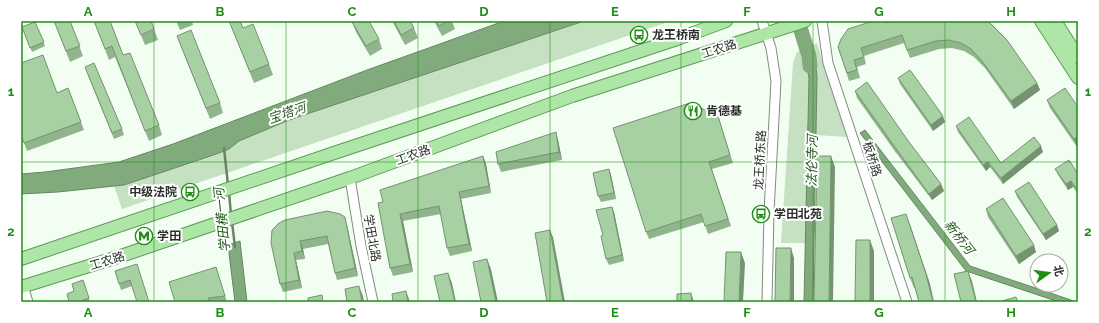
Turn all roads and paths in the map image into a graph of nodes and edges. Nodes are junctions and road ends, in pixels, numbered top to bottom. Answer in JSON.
{"nodes":[{"id":1,"x":726,"y":21,"type":"edge"},
{"id":2,"x":762,"y":21,"type":"edge"},
{"id":3,"x":805,"y":21,"type":"edge"},
{"id":4,"x":822,"y":21,"type":"edge"},
{"id":5,"x":1041,"y":21,"type":"edge"},
{"id":6,"x":1055,"y":21,"type":"edge"},
{"id":7,"x":767,"y":33,"type":"junction"},
{"id":8,"x":1078,"y":57,"type":"edge"},
{"id":9,"x":1078,"y":78,"type":"edge"},
{"id":10,"x":350,"y":178,"type":"junction"},
{"id":11,"x":21,"y":260,"type":"edge"},
{"id":12,"x":22,"y":287,"type":"edge"},
{"id":13,"x":28,"y":302,"type":"edge"},
{"id":14,"x":373,"y":302,"type":"edge"},
{"id":15,"x":767,"y":302,"type":"edge"},
{"id":16,"x":907,"y":302,"type":"edge"}],
"edges":[{"from":1,"to":11,"type":"main road","name":"工农路"},
{"from":2,"to":7,"type":"street","name":"龙王桥东路"},
{"from":3,"to":7,"type":"main road","name":"工农路"},
{"from":4,"to":16,"type":"street","name":"板桥路"},
{"from":5,"to":9,"type":"main road"},
{"from":6,"to":8,"type":"main road"},
{"from":7,"to":10,"type":"main road","name":"工农路"},
{"from":7,"to":15,"type":"street","name":"龙王桥东路"},
{"from":10,"to":12,"type":"main road","name":"工农路"},
{"from":10,"to":14,"type":"street","name":"学田北路"},
{"from":12,"to":13,"type":"street"}]}
